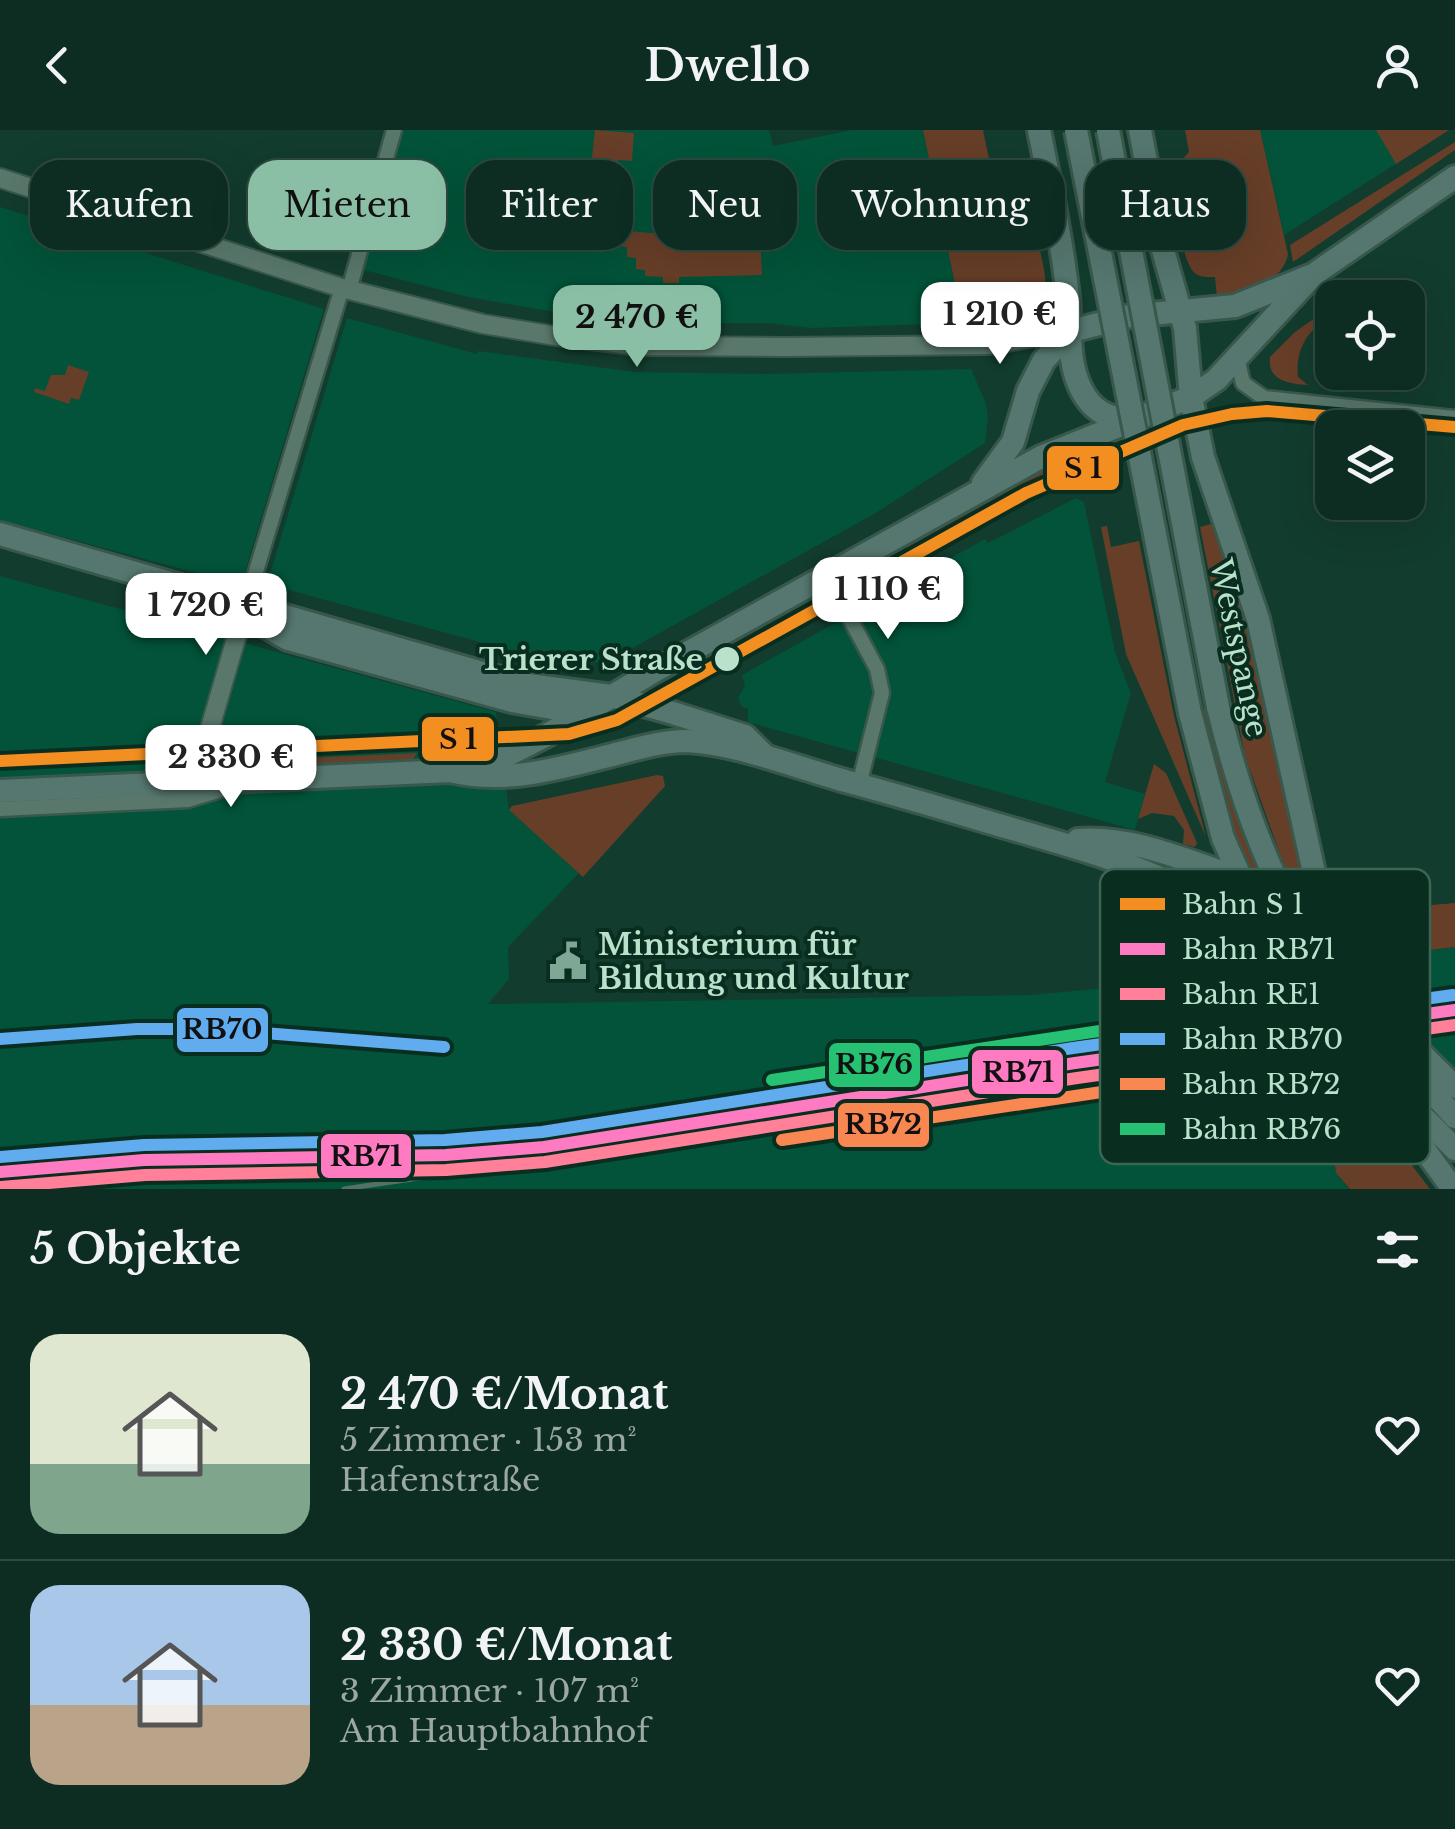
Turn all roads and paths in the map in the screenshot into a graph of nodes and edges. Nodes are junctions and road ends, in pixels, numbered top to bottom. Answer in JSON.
{"nodes":[{"id":1,"x":394,"y":130,"type":"edge"},
{"id":2,"x":1039,"y":130,"type":"edge"},
{"id":3,"x":1076,"y":130,"type":"edge"},
{"id":4,"x":1108,"y":130,"type":"edge"},
{"id":5,"x":1140,"y":130,"type":"edge"},
{"id":6,"x":1455,"y":177,"type":"edge"},
{"id":7,"x":0,"y":178,"type":"edge"},
{"id":8,"x":1313,"y":275,"type":"junction"},
{"id":9,"x":345,"y":289,"type":"junction"},
{"id":10,"x":1182,"y":311,"type":"junction"},
{"id":11,"x":1071,"y":330,"type":"junction"},
{"id":12,"x":1237,"y":358,"type":"junction"},
{"id":13,"x":1191,"y":396,"type":"junction"},
{"id":14,"x":1455,"y":418,"type":"edge"},
{"id":15,"x":1130,"y":421,"type":"junction"},
{"id":16,"x":974,"y":493,"type":"junction"},
{"id":17,"x":0,"y":534,"type":"edge"},
{"id":18,"x":246,"y":604,"type":"junction"},
{"id":19,"x":848,"y":615,"type":"dead end"},
{"id":20,"x":636,"y":681,"type":"junction"},
{"id":21,"x":521,"y":684,"type":"junction"},
{"id":22,"x":566,"y":690,"type":"junction"},
{"id":23,"x":604,"y":700,"type":"junction"},
{"id":24,"x":544,"y":708,"type":"junction"},
{"id":25,"x":768,"y":759,"type":"junction"},
{"id":26,"x":450,"y":771,"type":"junction"},
{"id":27,"x":261,"y":778,"type":"junction"},
{"id":28,"x":196,"y":780,"type":"junction"},
{"id":29,"x":859,"y":784,"type":"junction"},
{"id":30,"x":0,"y":791,"type":"edge"},
{"id":31,"x":0,"y":809,"type":"edge"},
{"id":32,"x":1057,"y":842,"type":"junction"},
{"id":33,"x":1146,"y":869,"type":"edge"},
{"id":34,"x":1211,"y":869,"type":"edge"},
{"id":35,"x":1236,"y":869,"type":"edge"},
{"id":36,"x":1274,"y":869,"type":"edge"},
{"id":37,"x":1313,"y":869,"type":"edge"},
{"id":38,"x":1430,"y":1060,"type":"edge"},
{"id":39,"x":1455,"y":1087,"type":"edge"},
{"id":40,"x":1430,"y":1089,"type":"edge"},
{"id":41,"x":1455,"y":1118,"type":"edge"},
{"id":42,"x":1430,"y":1123,"type":"edge"},
{"id":43,"x":1455,"y":1148,"type":"edge"},
{"id":44,"x":1430,"y":1157,"type":"edge"},
{"id":45,"x":1453,"y":1189,"type":"edge"}],
"edges":[{"from":1,"to":9,"type":"street"},
{"from":2,"to":11,"type":"main road"},
{"from":3,"to":35,"type":"main road","name":"Westspange","bridge":true},
{"from":4,"to":36,"type":"main road","name":"Westspange","bridge":true},
{"from":5,"to":10,"type":"main road","name":"Westspange"},
{"from":6,"to":8,"type":"main road"},
{"from":7,"to":9,"type":"street"},
{"from":8,"to":10,"type":"main road"},
{"from":8,"to":12,"type":"main road"},
{"from":9,"to":11,"type":"street"},
{"from":9,"to":18,"type":"street"},
{"from":10,"to":11,"type":"main road"},
{"from":10,"to":13,"type":"main road","name":"Westspange"},
{"from":11,"to":15,"type":"main road"},
{"from":11,"to":16,"type":"main road"},
{"from":12,"to":13,"type":"main road"},
{"from":12,"to":14,"type":"street"},
{"from":13,"to":15,"type":"main road"},
{"from":13,"to":37,"type":"main road","name":"Westspange"},
{"from":15,"to":16,"type":"main road"},
{"from":16,"to":20,"type":"main road"},
{"from":17,"to":18,"type":"main road"},
{"from":18,"to":21,"type":"main road"},
{"from":18,"to":24,"type":"main road"},
{"from":18,"to":28,"type":"street"},
{"from":19,"to":29,"type":"street"},
{"from":20,"to":22,"type":"main road"},
{"from":20,"to":23,"type":"main road"},
{"from":21,"to":22,"type":"main road"},
{"from":21,"to":24,"type":"main road"},
{"from":22,"to":23,"type":"main road"},
{"from":23,"to":24,"type":"main road"},
{"from":23,"to":25,"type":"main road"},
{"from":23,"to":26,"type":"main road"},
{"from":24,"to":26,"type":"main road"},
{"from":25,"to":26,"type":"main road"},
{"from":25,"to":29,"type":"main road"},
{"from":26,"to":27,"type":"main road"},
{"from":27,"to":28,"type":"main road"},
{"from":27,"to":31,"type":"street"},
{"from":28,"to":30,"type":"main road"},
{"from":29,"to":32,"type":"main road"},
{"from":32,"to":33,"type":"main road"},
{"from":32,"to":34,"type":"main road"},
{"from":38,"to":39,"type":"main road","name":"Westspange"},
{"from":40,"to":41,"type":"main road","name":"Westspange","bridge":true},
{"from":42,"to":43,"type":"main road","name":"Westspange"},
{"from":44,"to":45,"type":"main road","name":"Westspange"}]}
